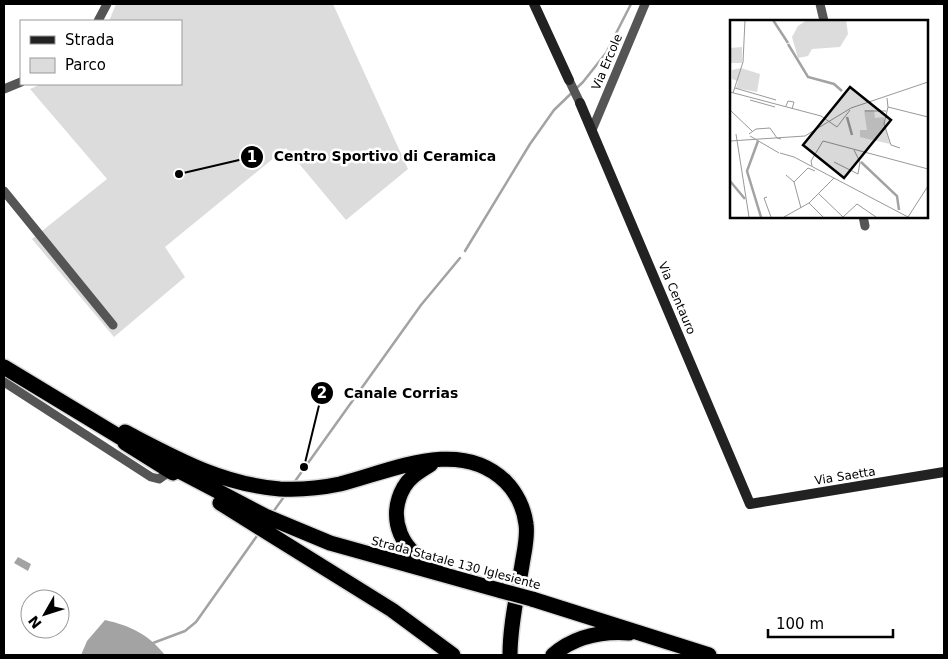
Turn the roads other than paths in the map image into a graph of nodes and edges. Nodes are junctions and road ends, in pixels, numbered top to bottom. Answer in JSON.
{"nodes":[{"id":1,"x":107,"y":4,"type":"edge"},
{"id":2,"x":534,"y":4,"type":"edge"},
{"id":3,"x":645,"y":4,"type":"edge"},
{"id":4,"x":820,"y":4,"type":"edge"},
{"id":5,"x":99,"y":20,"type":"edge"},
{"id":6,"x":824,"y":20,"type":"edge"},
{"id":7,"x":569,"y":80,"type":"joint"},
{"id":8,"x":20,"y":82,"type":"edge"},
{"id":9,"x":4,"y":90,"type":"edge"},
{"id":10,"x":580,"y":103,"type":"joint"},
{"id":11,"x":592,"y":130,"type":"junction"},
{"id":12,"x":4,"y":191,"type":"edge"},
{"id":13,"x":863,"y":218,"type":"edge"},
{"id":14,"x":865,"y":226,"type":"dead end"},
{"id":15,"x":114,"y":325,"type":"dead end"},
{"id":16,"x":4,"y":356,"type":"edge"},
{"id":17,"x":4,"y":367,"type":"edge"},
{"id":18,"x":4,"y":382,"type":"edge"},
{"id":19,"x":90,"y":421,"type":"junction"},
{"id":20,"x":125,"y":432,"type":"junction"},
{"id":21,"x":434,"y":460,"type":"junction"},
{"id":22,"x":170,"y":471,"type":"junction"},
{"id":23,"x":944,"y":472,"type":"edge"},
{"id":24,"x":201,"y":484,"type":"junction"},
{"id":25,"x":750,"y":504,"type":"joint"},
{"id":26,"x":261,"y":521,"type":"junction"},
{"id":27,"x":501,"y":590,"type":"junction"},
{"id":28,"x":619,"y":628,"type":"junction"},
{"id":29,"x":453,"y":655,"type":"edge"},
{"id":30,"x":510,"y":655,"type":"edge"},
{"id":31,"x":553,"y":655,"type":"edge"},
{"id":32,"x":709,"y":655,"type":"edge"}],
"edges":[{"from":1,"to":5,"type":"street"},
{"from":2,"to":7,"type":"street"},
{"from":3,"to":11,"type":"street","name":"Via Ercole"},
{"from":4,"to":6,"type":"street"},
{"from":7,"to":10,"type":"street"},
{"from":8,"to":9,"type":"street"},
{"from":10,"to":11,"type":"street","name":"Via Centauro"},
{"from":11,"to":25,"type":"street","name":"Via Centauro"},
{"from":12,"to":15,"type":"street"},
{"from":13,"to":14,"type":"street"},
{"from":16,"to":20,"type":"highway","name":"Strada Statale 130 Iglesiente"},
{"from":17,"to":19,"type":"highway","name":"Strada Statale 130 Iglesiente"},
{"from":18,"to":22,"type":"street"},
{"from":19,"to":22,"type":"highway"},
{"from":19,"to":24,"type":"highway","name":"Strada Statale 130 Iglesiente"},
{"from":20,"to":21,"type":"highway"},
{"from":20,"to":24,"type":"highway","name":"Strada Statale 130 Iglesiente"},
{"from":21,"to":27,"type":"highway"},
{"from":21,"to":30,"type":"highway"},
{"from":22,"to":26,"type":"highway"},
{"from":23,"to":25,"type":"street","name":"Via Saetta"},
{"from":24,"to":26,"type":"highway","name":"Strada Statale 130 Iglesiente"},
{"from":26,"to":27,"type":"highway","name":"Strada Statale 130 Iglesiente"},
{"from":26,"to":29,"type":"highway"},
{"from":27,"to":28,"type":"highway","name":"Strada Statale 130 Iglesiente","bridge":true},
{"from":28,"to":31,"type":"highway"},
{"from":28,"to":32,"type":"highway","name":"Strada Statale 130 Iglesiente"}]}
